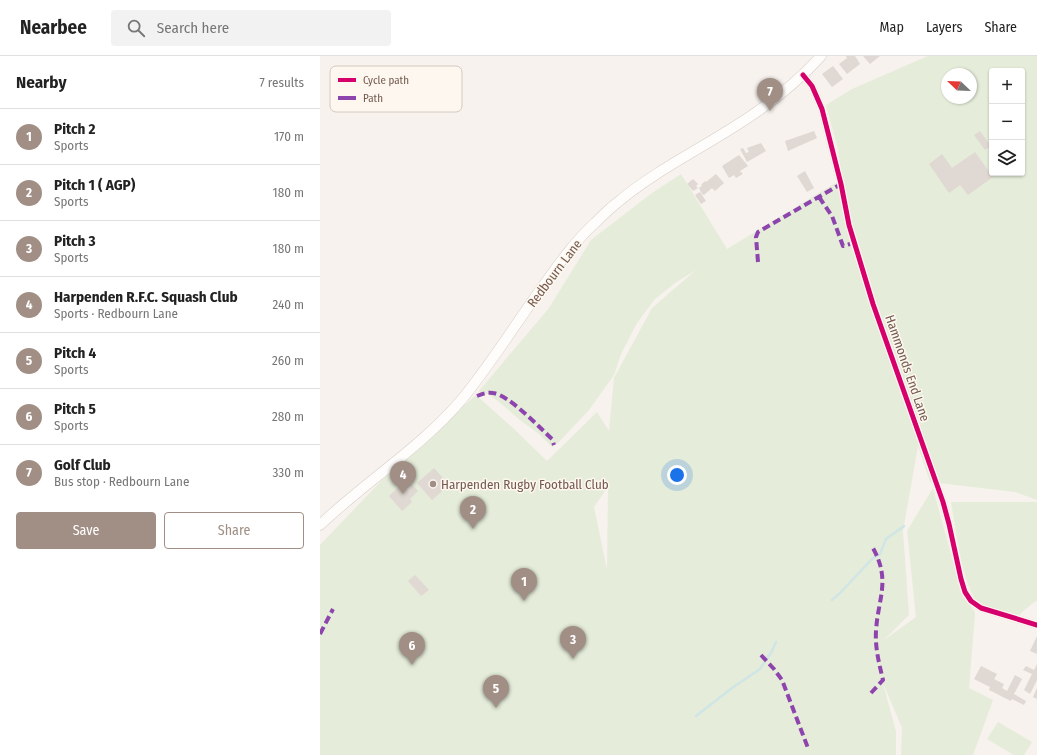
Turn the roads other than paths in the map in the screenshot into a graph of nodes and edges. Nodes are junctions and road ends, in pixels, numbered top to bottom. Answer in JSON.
{"nodes":[{"id":1,"x":821,"y":56,"type":"edge"},
{"id":2,"x":803,"y":75,"type":"junction"},
{"id":3,"x":320,"y":525,"type":"edge"},
{"id":4,"x":1037,"y":625,"type":"edge"}],
"edges":[{"from":1,"to":2,"type":"main road","name":"Redbourn Lane"},
{"from":2,"to":3,"type":"main road","name":"Redbourn Lane"},
{"from":2,"to":4,"type":"street","name":"Hammonds End Lane"}]}
